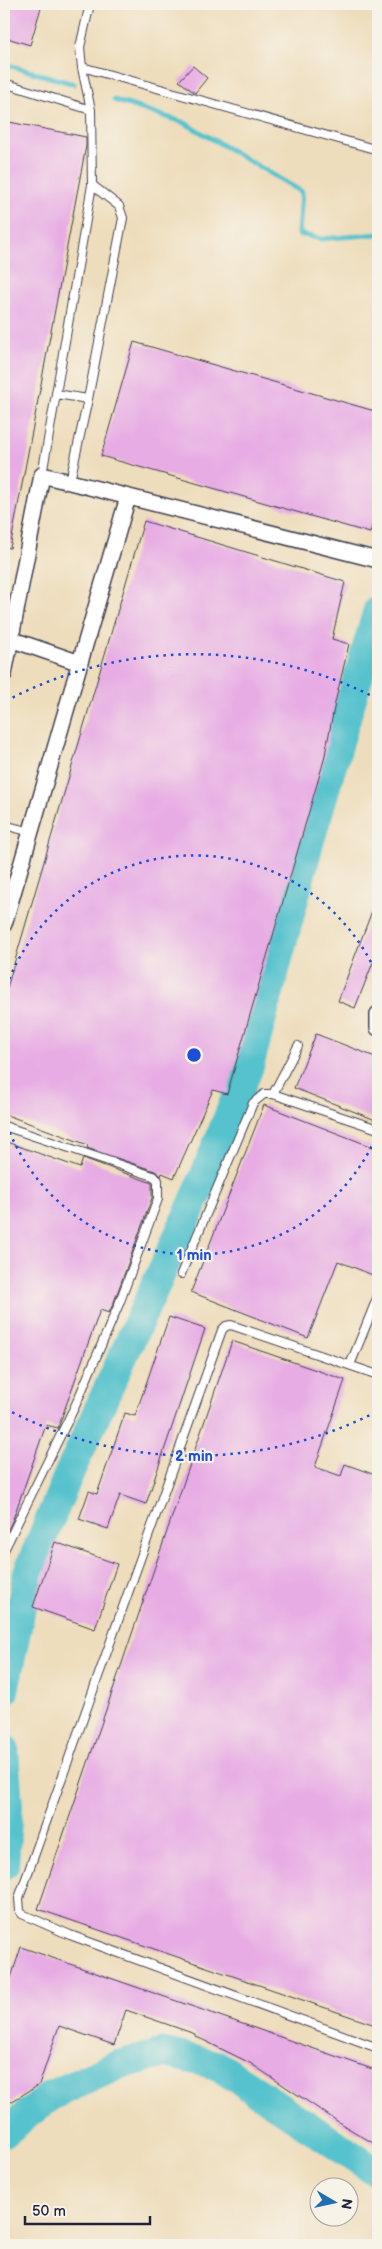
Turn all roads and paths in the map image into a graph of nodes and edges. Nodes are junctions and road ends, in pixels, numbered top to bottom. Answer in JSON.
{"nodes":[{"id":1,"x":90,"y":4,"type":"edge"},
{"id":2,"x":82,"y":67,"type":"junction"},
{"id":3,"x":4,"y":83,"type":"edge"},
{"id":4,"x":92,"y":110,"type":"junction"},
{"id":5,"x":378,"y":150,"type":"edge"},
{"id":6,"x":92,"y":185,"type":"junction"},
{"id":7,"x":56,"y":394,"type":"junction"},
{"id":8,"x":88,"y":399,"type":"junction"},
{"id":9,"x":42,"y":476,"type":"junction"},
{"id":10,"x":70,"y":481,"type":"junction"},
{"id":11,"x":128,"y":497,"type":"junction"},
{"id":12,"x":377,"y":560,"type":"edge"},
{"id":13,"x":10,"y":639,"type":"junction"},
{"id":14,"x":80,"y":662,"type":"junction"},
{"id":15,"x":4,"y":674,"type":"edge"},
{"id":16,"x":4,"y":825,"type":"edge"},
{"id":17,"x":31,"y":832,"type":"junction"},
{"id":18,"x":4,"y":924,"type":"edge"},
{"id":19,"x":378,"y":1014,"type":"edge"},
{"id":20,"x":378,"y":1028,"type":"edge"},
{"id":21,"x":298,"y":1046,"type":"dead end"},
{"id":22,"x":273,"y":1094,"type":"junction"},
{"id":23,"x":4,"y":1126,"type":"edge"},
{"id":24,"x":378,"y":1129,"type":"edge"},
{"id":25,"x":181,"y":1274,"type":"dead end"},
{"id":26,"x":378,"y":1296,"type":"edge"},
{"id":27,"x":350,"y":1365,"type":"junction"},
{"id":28,"x":378,"y":1375,"type":"edge"},
{"id":29,"x":4,"y":1550,"type":"edge"},
{"id":30,"x":378,"y":2048,"type":"edge"}],
"edges":[{"from":1,"to":2,"type":"lane"},
{"from":2,"to":4,"type":"lane"},
{"from":2,"to":5,"type":"lane"},
{"from":3,"to":4,"type":"lane"},
{"from":4,"to":6,"type":"lane"},
{"from":6,"to":7,"type":"lane"},
{"from":6,"to":8,"type":"lane"},
{"from":7,"to":8,"type":"lane"},
{"from":7,"to":9,"type":"lane"},
{"from":8,"to":10,"type":"lane"},
{"from":9,"to":10,"type":"street"},
{"from":9,"to":13,"type":"street"},
{"from":10,"to":11,"type":"street"},
{"from":11,"to":12,"type":"street"},
{"from":11,"to":14,"type":"street"},
{"from":13,"to":14,"type":"street"},
{"from":13,"to":15,"type":"street"},
{"from":14,"to":17,"type":"street"},
{"from":16,"to":17,"type":"lane"},
{"from":17,"to":18,"type":"street"},
{"from":19,"to":20,"type":"street"},
{"from":21,"to":22,"type":"lane"},
{"from":22,"to":24,"type":"lane"},
{"from":22,"to":25,"type":"lane"},
{"from":23,"to":29,"type":"lane"},
{"from":26,"to":27,"type":"lane"},
{"from":27,"to":28,"type":"lane"},
{"from":27,"to":30,"type":"lane"}]}
